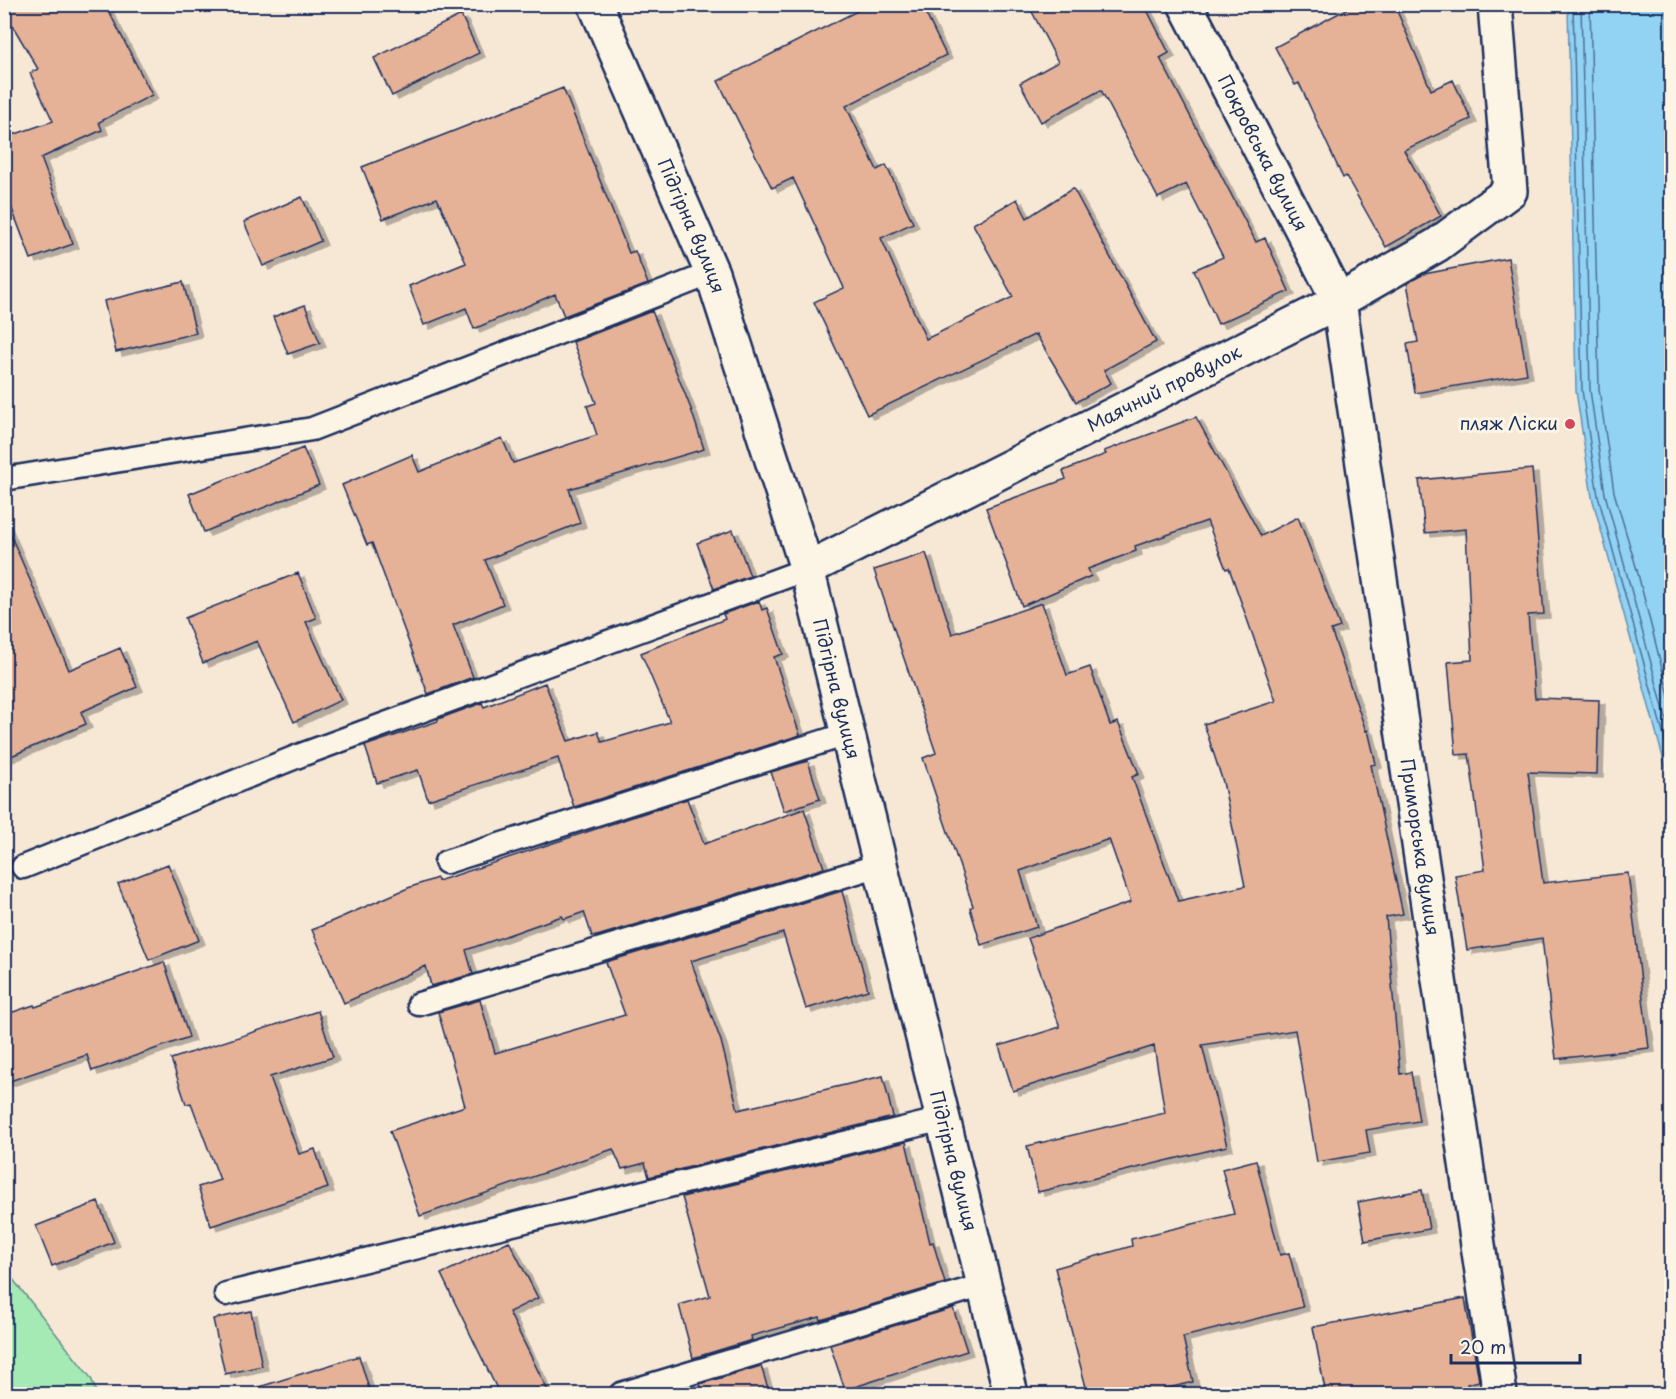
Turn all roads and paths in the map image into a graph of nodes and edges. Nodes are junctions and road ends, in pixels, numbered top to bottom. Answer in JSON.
{"nodes":[{"id":1,"x":595,"y":4,"type":"edge"},
{"id":2,"x":1185,"y":4,"type":"edge"},
{"id":3,"x":1495,"y":4,"type":"edge"},
{"id":4,"x":712,"y":273,"type":"junction"},
{"id":5,"x":1339,"y":301,"type":"junction"},
{"id":6,"x":4,"y":479,"type":"edge"},
{"id":7,"x":807,"y":569,"type":"junction"},
{"id":8,"x":847,"y":734,"type":"junction"},
{"id":9,"x":446,"y":862,"type":"dead end"},
{"id":10,"x":880,"y":865,"type":"junction"},
{"id":11,"x":23,"y":867,"type":"dead end"},
{"id":12,"x":419,"y":1004,"type":"dead end"},
{"id":13,"x":943,"y":1119,"type":"junction"},
{"id":14,"x":984,"y":1285,"type":"junction"},
{"id":15,"x":226,"y":1294,"type":"dead end"},
{"id":16,"x":621,"y":1395,"type":"edge"},
{"id":17,"x":1011,"y":1395,"type":"edge"},
{"id":18,"x":1500,"y":1395,"type":"edge"}],
"edges":[{"from":1,"to":4,"type":"street","name":"Підгірна вулиця"},
{"from":2,"to":5,"type":"street","name":"Покровська вулиця"},
{"from":3,"to":5,"type":"street","name":"Маячний провулок"},
{"from":4,"to":6,"type":"lane"},
{"from":4,"to":7,"type":"street","name":"Підгірна вулиця"},
{"from":5,"to":7,"type":"street","name":"Маячний провулок"},
{"from":5,"to":18,"type":"street","name":"Приморська вулиця"},
{"from":7,"to":8,"type":"street","name":"Підгірна вулиця"},
{"from":7,"to":11,"type":"lane"},
{"from":8,"to":9,"type":"lane"},
{"from":8,"to":10,"type":"street","name":"Підгірна вулиця"},
{"from":10,"to":12,"type":"lane"},
{"from":10,"to":13,"type":"street","name":"Підгірна вулиця"},
{"from":13,"to":14,"type":"street","name":"Підгірна вулиця"},
{"from":13,"to":15,"type":"lane"},
{"from":14,"to":16,"type":"lane"},
{"from":14,"to":17,"type":"street","name":"Підгірна вулиця"}]}
